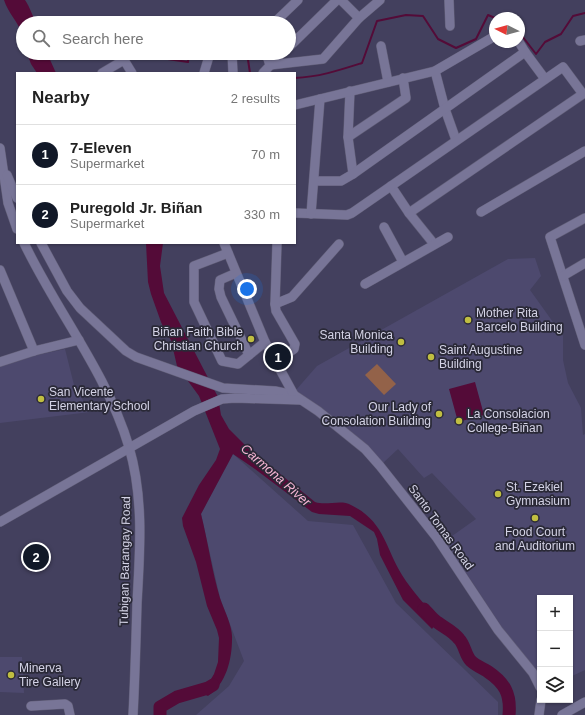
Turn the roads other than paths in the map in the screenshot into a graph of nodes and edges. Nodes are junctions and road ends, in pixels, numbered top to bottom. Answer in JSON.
{"nodes":[{"id":1,"x":298,"y":0,"type":"edge"},
{"id":2,"x":337,"y":0,"type":"edge"},
{"id":3,"x":341,"y":0,"type":"edge"},
{"id":4,"x":380,"y":0,"type":"edge"},
{"id":5,"x":449,"y":0,"type":"edge"},
{"id":6,"x":281,"y":16,"type":"edge"},
{"id":7,"x":359,"y":18,"type":"junction"},
{"id":8,"x":450,"y":26,"type":"dead end"},
{"id":9,"x":296,"y":39,"type":"edge"},
{"id":10,"x":489,"y":40,"type":"edge"},
{"id":11,"x":381,"y":46,"type":"dead end"},
{"id":12,"x":523,"y":48,"type":"edge"},
{"id":13,"x":525,"y":52,"type":"junction"},
{"id":14,"x":124,"y":60,"type":"edge"},
{"id":15,"x":124,"y":60,"type":"edge"},
{"id":16,"x":208,"y":60,"type":"edge"},
{"id":17,"x":232,"y":60,"type":"edge"},
{"id":18,"x":275,"y":60,"type":"edge"},
{"id":19,"x":266,"y":70,"type":"edge"},
{"id":20,"x":435,"y":71,"type":"junction"},
{"id":21,"x":104,"y":72,"type":"edge"},
{"id":22,"x":131,"y":72,"type":"edge"},
{"id":23,"x":204,"y":72,"type":"edge"},
{"id":24,"x":233,"y":72,"type":"edge"},
{"id":25,"x":403,"y":78,"type":"junction"},
{"id":26,"x":545,"y":79,"type":"junction"},
{"id":27,"x":388,"y":82,"type":"junction"},
{"id":28,"x":350,"y":91,"type":"junction"},
{"id":29,"x":320,"y":99,"type":"junction"},
{"id":30,"x":296,"y":105,"type":"edge"},
{"id":31,"x":445,"y":109,"type":"junction"},
{"id":32,"x":348,"y":137,"type":"junction"},
{"id":33,"x":456,"y":140,"type":"junction"},
{"id":34,"x":0,"y":148,"type":"edge"},
{"id":35,"x":584,"y":155,"type":"edge"},
{"id":36,"x":3,"y":166,"type":"junction"},
{"id":37,"x":353,"y":174,"type":"junction"},
{"id":38,"x":14,"y":182,"type":"edge"},
{"id":39,"x":314,"y":182,"type":"junction"},
{"id":40,"x":391,"y":186,"type":"junction"},
{"id":41,"x":16,"y":193,"type":"edge"},
{"id":42,"x":481,"y":212,"type":"dead end"},
{"id":43,"x":296,"y":213,"type":"edge"},
{"id":44,"x":311,"y":214,"type":"junction"},
{"id":45,"x":409,"y":214,"type":"junction"},
{"id":46,"x":585,"y":218,"type":"edge"},
{"id":47,"x":16,"y":226,"type":"edge"},
{"id":48,"x":384,"y":227,"type":"dead end"},
{"id":49,"x":448,"y":237,"type":"dead end"},
{"id":50,"x":25,"y":244,"type":"edge"},
{"id":51,"x":42,"y":244,"type":"edge"},
{"id":52,"x":224,"y":244,"type":"edge"},
{"id":53,"x":278,"y":244,"type":"edge"},
{"id":54,"x":339,"y":244,"type":"dead end"},
{"id":55,"x":434,"y":244,"type":"junction"},
{"id":56,"x":228,"y":253,"type":"junction"},
{"id":57,"x":403,"y":262,"type":"junction"},
{"id":58,"x":585,"y":263,"type":"edge"},
{"id":59,"x":0,"y":270,"type":"edge"},
{"id":60,"x":236,"y":273,"type":"junction"},
{"id":61,"x":563,"y":276,"type":"junction"},
{"id":62,"x":365,"y":284,"type":"dead end"},
{"id":63,"x":275,"y":304,"type":"junction"},
{"id":64,"x":585,"y":311,"type":"edge"},
{"id":65,"x":576,"y":316,"type":"junction"},
{"id":66,"x":79,"y":340,"type":"junction"},
{"id":67,"x":266,"y":342,"type":"junction"},
{"id":68,"x":585,"y":345,"type":"edge"},
{"id":69,"x":34,"y":351,"type":"junction"},
{"id":70,"x":249,"y":355,"type":"junction"},
{"id":71,"x":277,"y":361,"type":"junction"},
{"id":72,"x":0,"y":362,"type":"edge"},
{"id":73,"x":298,"y":397,"type":"junction"},
{"id":74,"x":129,"y":447,"type":"junction"},
{"id":75,"x":0,"y":522,"type":"edge"},
{"id":76,"x":537,"y":681,"type":"edge"},
{"id":77,"x":585,"y":702,"type":"edge"},
{"id":78,"x":541,"y":703,"type":"edge"},
{"id":79,"x":31,"y":706,"type":"dead end"},
{"id":80,"x":70,"y":715,"type":"edge"},
{"id":81,"x":133,"y":715,"type":"edge"},
{"id":82,"x":539,"y":715,"type":"edge"},
{"id":83,"x":562,"y":715,"type":"edge"}],
"edges":[{"from":1,"to":6,"type":"street"},
{"from":2,"to":9,"type":"street"},
{"from":3,"to":7,"type":"street"},
{"from":4,"to":7,"type":"street"},
{"from":5,"to":8,"type":"street"},
{"from":7,"to":19,"type":"street"},
{"from":10,"to":20,"type":"street"},
{"from":11,"to":27,"type":"street"},
{"from":12,"to":13,"type":"street"},
{"from":13,"to":26,"type":"street"},
{"from":13,"to":31,"type":"street"},
{"from":14,"to":21,"type":"street"},
{"from":15,"to":22,"type":"street"},
{"from":16,"to":23,"type":"street"},
{"from":17,"to":24,"type":"street"},
{"from":18,"to":19,"type":"street"},
{"from":20,"to":25,"type":"street"},
{"from":20,"to":31,"type":"street"},
{"from":25,"to":27,"type":"street"},
{"from":25,"to":32,"type":"street"},
{"from":26,"to":33,"type":"street"},
{"from":26,"to":45,"type":"street"},
{"from":27,"to":28,"type":"street"},
{"from":28,"to":29,"type":"street"},
{"from":28,"to":32,"type":"street"},
{"from":29,"to":30,"type":"street"},
{"from":29,"to":39,"type":"street"},
{"from":31,"to":33,"type":"street"},
{"from":31,"to":37,"type":"street"},
{"from":32,"to":37,"type":"street"},
{"from":33,"to":40,"type":"street"},
{"from":34,"to":36,"type":"street"},
{"from":35,"to":42,"type":"street"},
{"from":36,"to":38,"type":"street"},
{"from":36,"to":47,"type":"street"},
{"from":37,"to":39,"type":"street"},
{"from":38,"to":41,"type":"street"},
{"from":39,"to":44,"type":"street"},
{"from":40,"to":44,"type":"street"},
{"from":40,"to":45,"type":"street"},
{"from":43,"to":44,"type":"street"},
{"from":45,"to":55,"type":"street"},
{"from":46,"to":61,"type":"street"},
{"from":48,"to":57,"type":"street"},
{"from":49,"to":55,"type":"street"},
{"from":50,"to":66,"type":"street","name":"Tubigan Barangay Road"},
{"from":51,"to":73,"type":"street"},
{"from":52,"to":56,"type":"street"},
{"from":53,"to":63,"type":"street"},
{"from":54,"to":63,"type":"street"},
{"from":55,"to":57,"type":"street"},
{"from":56,"to":60,"type":"street"},
{"from":56,"to":70,"type":"street"},
{"from":57,"to":62,"type":"street"},
{"from":58,"to":61,"type":"street"},
{"from":59,"to":69,"type":"street"},
{"from":60,"to":67,"type":"street"},
{"from":60,"to":70,"type":"street"},
{"from":61,"to":65,"type":"street"},
{"from":63,"to":71,"type":"street"},
{"from":64,"to":65,"type":"street"},
{"from":65,"to":68,"type":"street"},
{"from":66,"to":69,"type":"street"},
{"from":66,"to":74,"type":"street","name":"Tubigan Barangay Road"},
{"from":67,"to":70,"type":"street"},
{"from":67,"to":71,"type":"street"},
{"from":69,"to":72,"type":"street"},
{"from":71,"to":73,"type":"street"},
{"from":73,"to":74,"type":"street"},
{"from":73,"to":76,"type":"street","name":"Santo Tomas Road"},
{"from":74,"to":75,"type":"street"},
{"from":74,"to":81,"type":"street","name":"Tubigan Barangay Road"},
{"from":77,"to":83,"type":"street"},
{"from":78,"to":82,"type":"street"},
{"from":79,"to":80,"type":"street"}]}
